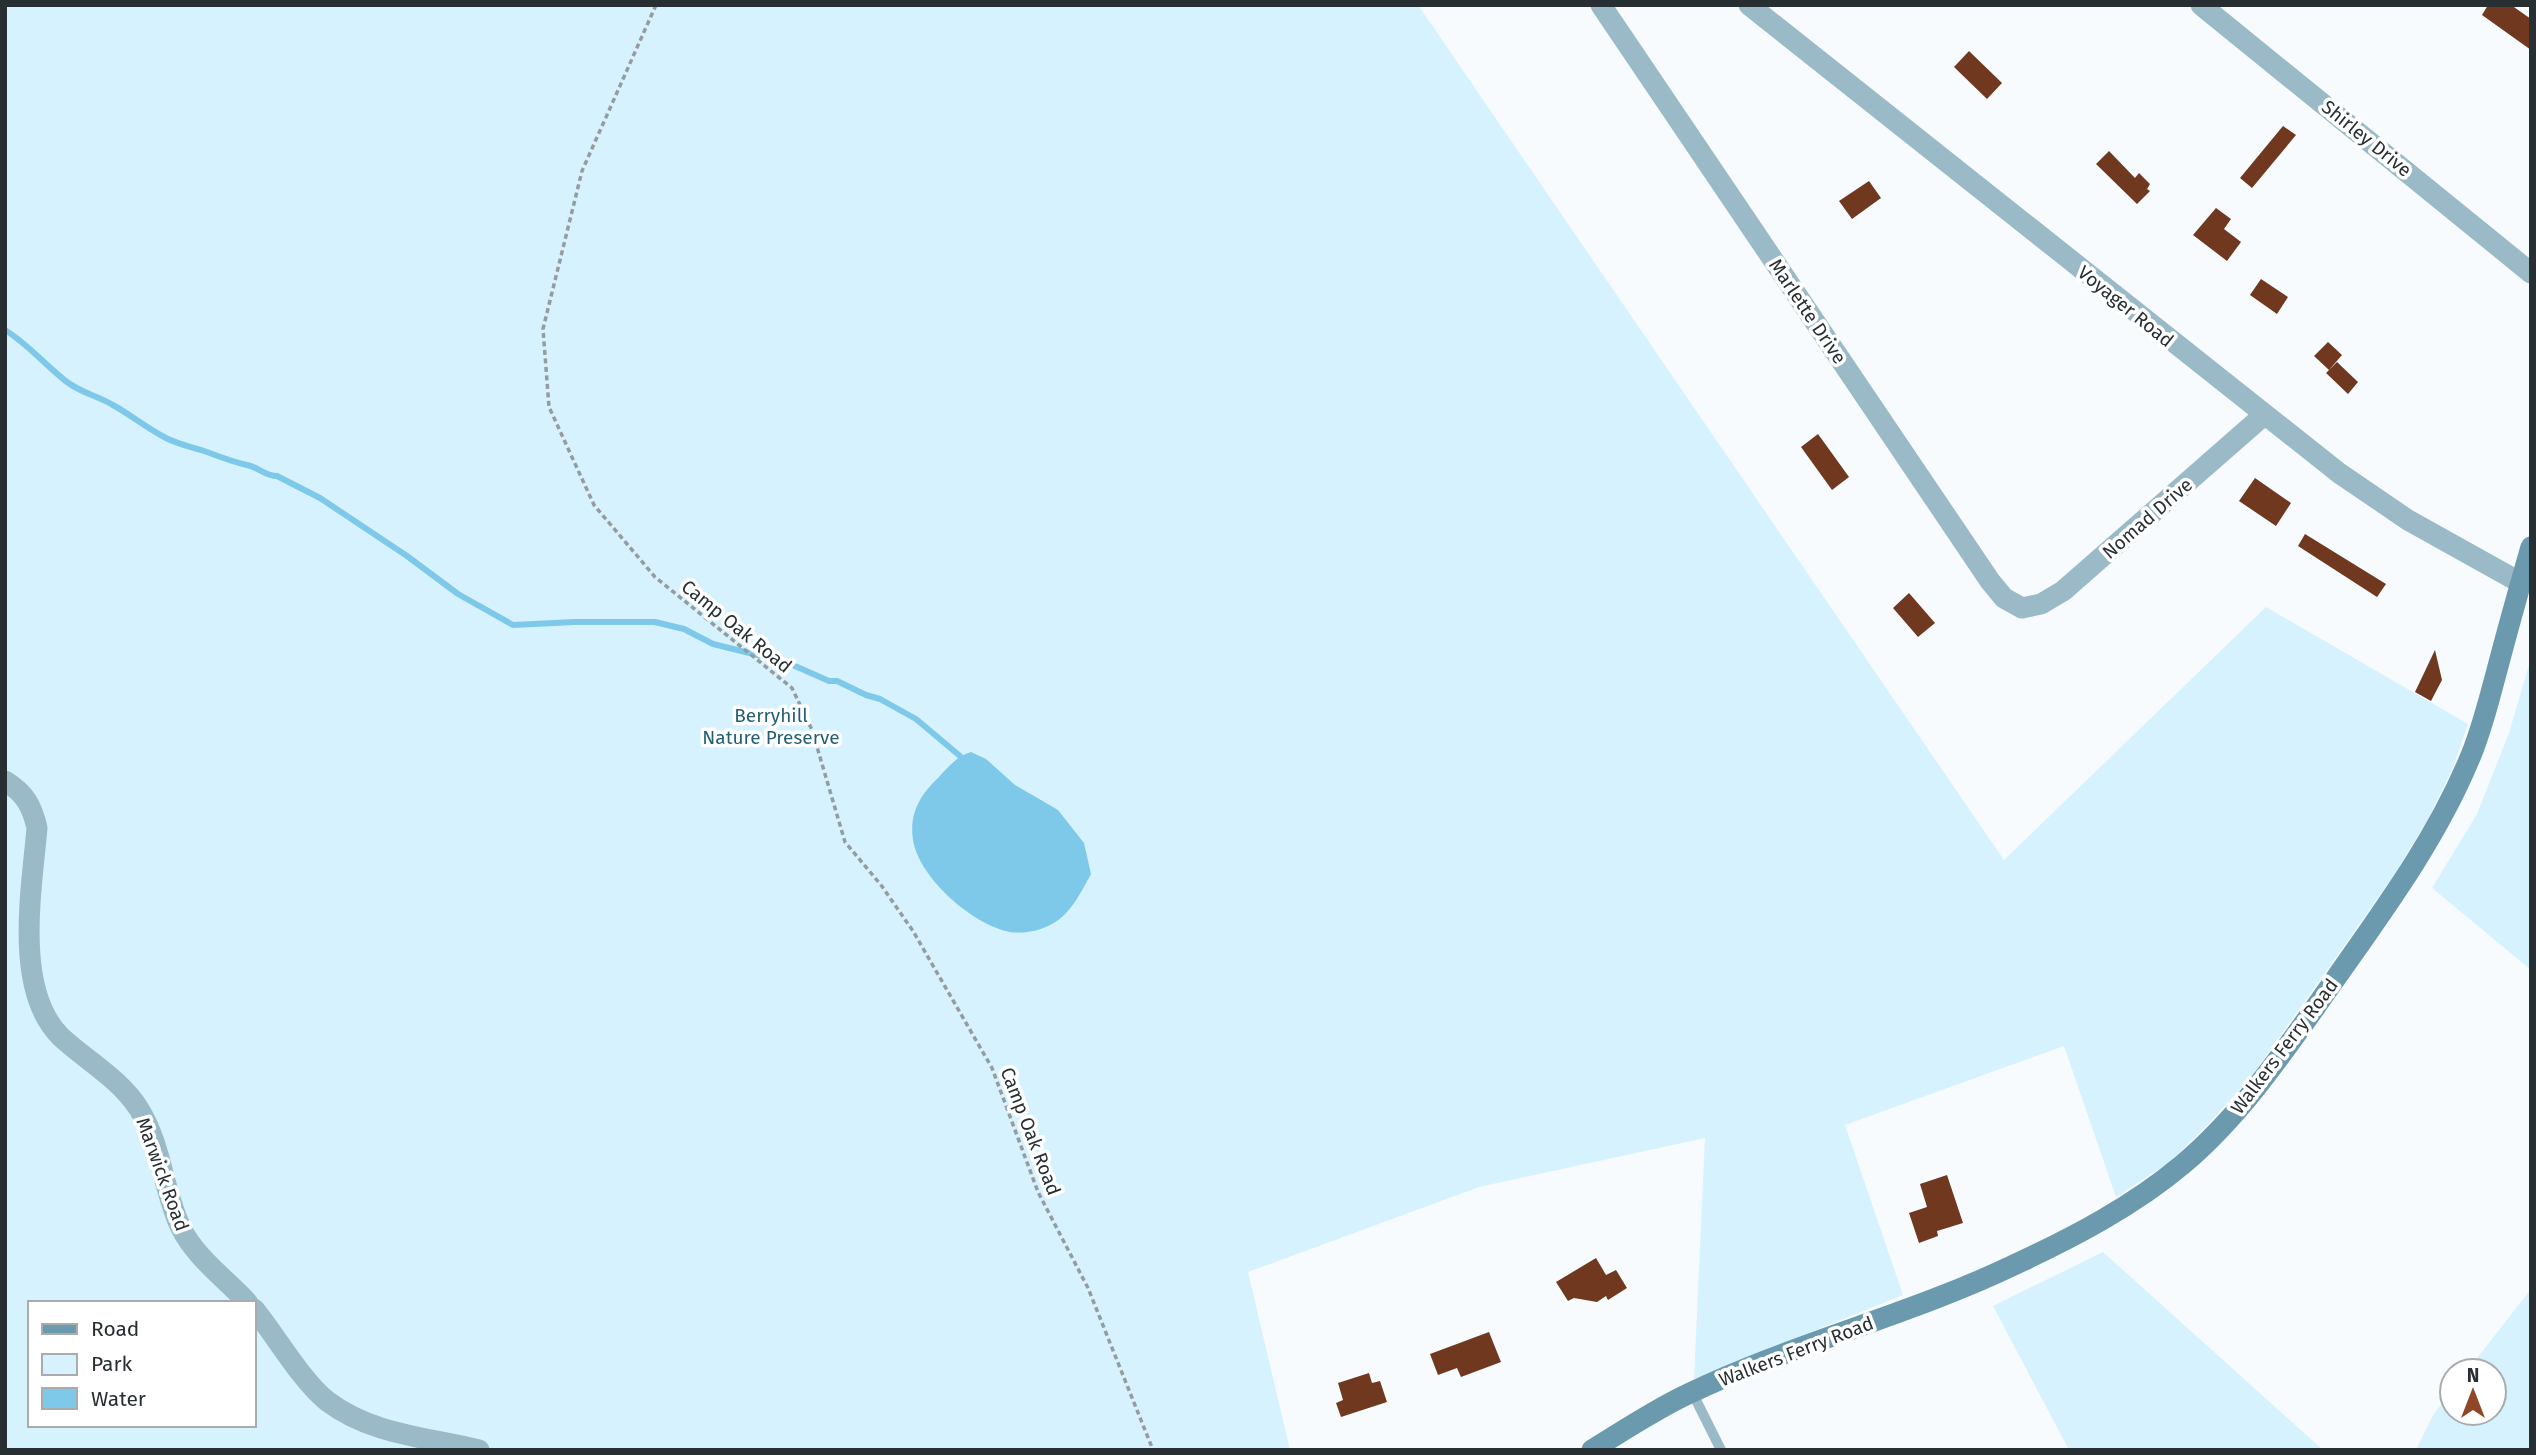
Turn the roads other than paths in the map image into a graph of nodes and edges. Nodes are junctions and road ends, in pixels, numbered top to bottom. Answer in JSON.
{"nodes":[{"id":1,"x":1601,"y":5,"type":"edge"},
{"id":2,"x":1749,"y":5,"type":"edge"},
{"id":3,"x":2201,"y":5,"type":"edge"},
{"id":4,"x":2531,"y":273,"type":"edge"},
{"id":5,"x":2264,"y":415,"type":"junction"},
{"id":6,"x":2531,"y":547,"type":"edge"},
{"id":7,"x":2521,"y":583,"type":"junction"},
{"id":8,"x":2022,"y":608,"type":"joint"},
{"id":9,"x":5,"y":781,"type":"edge"},
{"id":10,"x":246,"y":1301,"type":"edge"},
{"id":11,"x":256,"y":1312,"type":"edge"},
{"id":12,"x":1692,"y":1392,"type":"junction"},
{"id":13,"x":479,"y":1450,"type":"edge"},
{"id":14,"x":1592,"y":1450,"type":"edge"},
{"id":15,"x":1721,"y":1450,"type":"edge"}],
"edges":[{"from":1,"to":8,"type":"street","name":"Marlette Drive"},
{"from":2,"to":5,"type":"street","name":"Voyager Road"},
{"from":3,"to":4,"type":"street","name":"Shirley Drive"},
{"from":5,"to":7,"type":"street","name":"Voyager Road"},
{"from":5,"to":8,"type":"street","name":"Nomad Drive"},
{"from":6,"to":7,"type":"street","name":"Walkers Ferry Road"},
{"from":7,"to":12,"type":"street","name":"Walkers Ferry Road"},
{"from":9,"to":10,"type":"street","name":"Marwick Road"},
{"from":11,"to":13,"type":"street"},
{"from":12,"to":14,"type":"street","name":"Walkers Ferry Road"},
{"from":12,"to":15,"type":"lane"}]}
